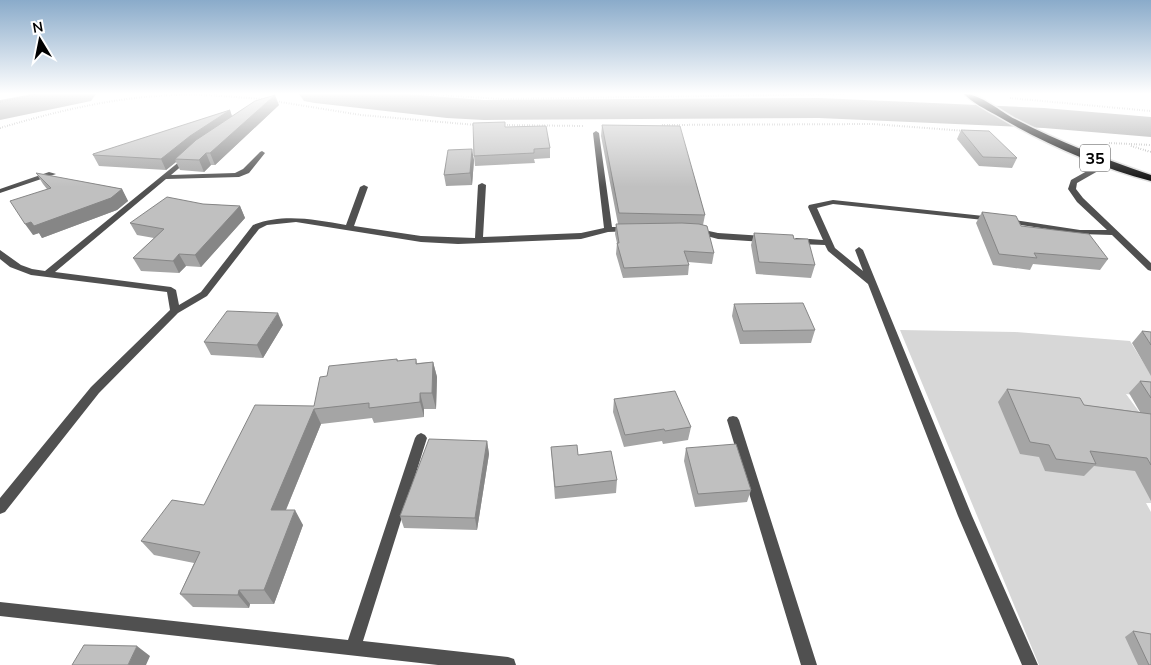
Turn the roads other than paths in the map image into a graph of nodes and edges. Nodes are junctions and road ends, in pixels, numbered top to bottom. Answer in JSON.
{"nodes":[{"id":1,"x":1021,"y":125,"type":"edge"},
{"id":2,"x":596,"y":133,"type":"dead end"},
{"id":3,"x":262,"y":153,"type":"dead end"},
{"id":4,"x":192,"y":155,"type":"edge"},
{"id":5,"x":1108,"y":163,"type":"junction"},
{"id":6,"x":52,"y":174,"type":"edge"},
{"id":7,"x":165,"y":177,"type":"junction"},
{"id":8,"x":1151,"y":178,"type":"edge"},
{"id":9,"x":482,"y":185,"type":"dead end"},
{"id":10,"x":364,"y":187,"type":"dead end"},
{"id":11,"x":0,"y":191,"type":"edge"},
{"id":12,"x":349,"y":229,"type":"junction"},
{"id":13,"x":635,"y":229,"type":"edge"},
{"id":14,"x":608,"y":230,"type":"junction"},
{"id":15,"x":690,"y":230,"type":"edge"},
{"id":16,"x":1115,"y":233,"type":"junction"},
{"id":17,"x":479,"y":240,"type":"junction"},
{"id":18,"x":773,"y":240,"type":"edge"},
{"id":19,"x":791,"y":241,"type":"edge"},
{"id":20,"x":828,"y":243,"type":"junction"},
{"id":21,"x":860,"y":250,"type":"dead end"},
{"id":22,"x":0,"y":252,"type":"edge"},
{"id":23,"x":1151,"y":268,"type":"edge"},
{"id":24,"x":47,"y":274,"type":"junction"},
{"id":25,"x":871,"y":282,"type":"junction"},
{"id":26,"x":174,"y":311,"type":"junction"},
{"id":27,"x":733,"y":420,"type":"dead end"},
{"id":28,"x":421,"y":438,"type":"dead end"},
{"id":29,"x":0,"y":508,"type":"edge"},
{"id":30,"x":0,"y":609,"type":"edge"},
{"id":31,"x":353,"y":648,"type":"junction"},
{"id":32,"x":508,"y":665,"type":"edge"},
{"id":33,"x":810,"y":665,"type":"edge"},
{"id":34,"x":1030,"y":665,"type":"edge"}],
"edges":[{"from":1,"to":5,"type":"main road","number":"35"},
{"from":2,"to":14,"type":"street"},
{"from":3,"to":7,"type":"street"},
{"from":4,"to":7,"type":"street"},
{"from":5,"to":8,"type":"main road","number":"35"},
{"from":5,"to":16,"type":"street"},
{"from":6,"to":11,"type":"street"},
{"from":7,"to":24,"type":"street"},
{"from":9,"to":17,"type":"street"},
{"from":10,"to":12,"type":"street"},
{"from":12,"to":17,"type":"street"},
{"from":12,"to":26,"type":"street"},
{"from":13,"to":14,"type":"street"},
{"from":14,"to":17,"type":"street"},
{"from":15,"to":18,"type":"street"},
{"from":16,"to":20,"type":"street"},
{"from":16,"to":23,"type":"street"},
{"from":19,"to":20,"type":"street"},
{"from":20,"to":25,"type":"street"},
{"from":21,"to":25,"type":"street"},
{"from":22,"to":24,"type":"street"},
{"from":24,"to":26,"type":"street"},
{"from":25,"to":34,"type":"street"},
{"from":26,"to":29,"type":"street"},
{"from":27,"to":33,"type":"street"},
{"from":28,"to":31,"type":"street"},
{"from":30,"to":31,"type":"street"},
{"from":31,"to":32,"type":"street"}]}
